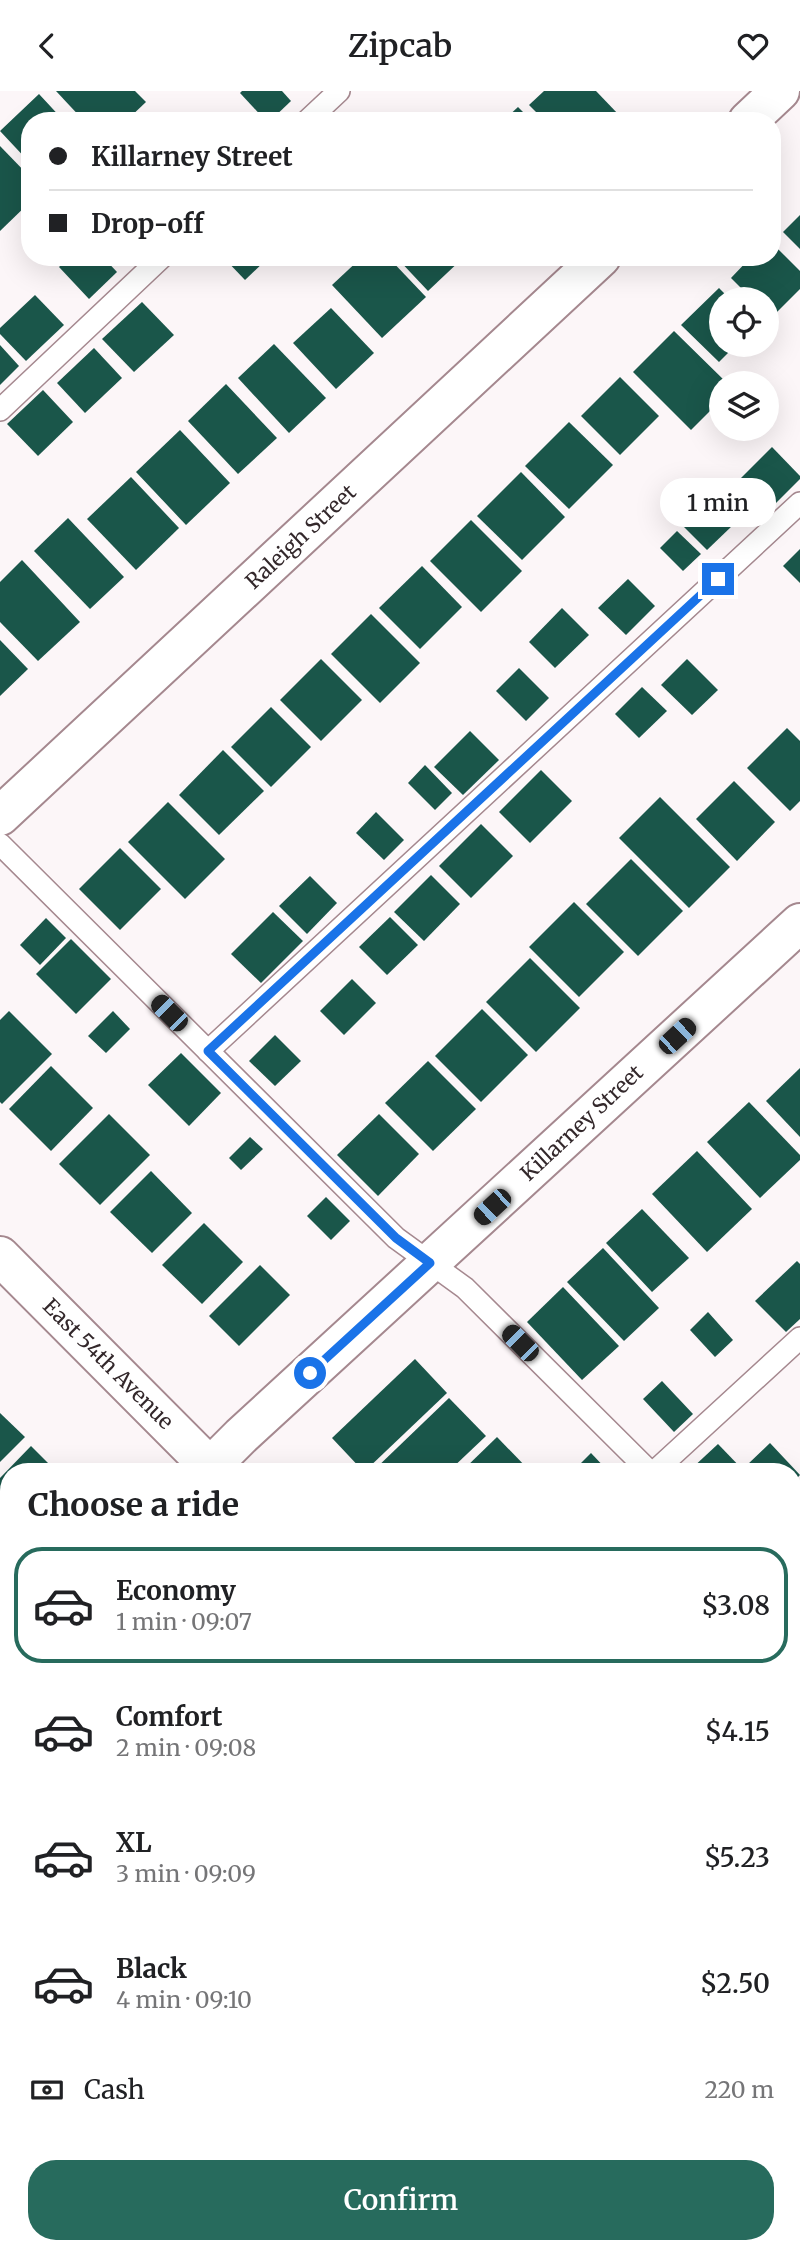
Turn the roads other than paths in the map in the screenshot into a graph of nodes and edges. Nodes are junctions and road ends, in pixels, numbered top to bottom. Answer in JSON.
{"nodes":[{"id":1,"x":339,"y":91,"type":"edge"},
{"id":2,"x":780,"y":91,"type":"edge"},
{"id":3,"x":317,"y":112,"type":"edge"},
{"id":4,"x":758,"y":112,"type":"edge"},
{"id":5,"x":152,"y":266,"type":"edge"},
{"id":6,"x":591,"y":266,"type":"edge"},
{"id":7,"x":0,"y":410,"type":"edge"},
{"id":8,"x":800,"y":503,"type":"edge"},
{"id":9,"x":0,"y":816,"type":"edge"},
{"id":10,"x":0,"y":844,"type":"edge"},
{"id":11,"x":800,"y":923,"type":"edge"},
{"id":12,"x":208,"y":1051,"type":"junction"},
{"id":13,"x":0,"y":1256,"type":"edge"},
{"id":14,"x":430,"y":1263,"type":"junction"},
{"id":15,"x":800,"y":1338,"type":"edge"},
{"id":16,"x":207,"y":1463,"type":"edge"},
{"id":17,"x":218,"y":1463,"type":"edge"},
{"id":18,"x":643,"y":1463,"type":"edge"},
{"id":19,"x":662,"y":1463,"type":"edge"}],
"edges":[{"from":1,"to":3,"type":"lane"},
{"from":2,"to":4,"type":"street"},
{"from":5,"to":7,"type":"lane"},
{"from":6,"to":9,"type":"street","name":"Raleigh Street"},
{"from":8,"to":12,"type":"lane"},
{"from":10,"to":12,"type":"lane"},
{"from":11,"to":14,"type":"street","name":"Killarney Street"},
{"from":12,"to":14,"type":"lane"},
{"from":13,"to":16,"type":"street","name":"East 54th Avenue"},
{"from":14,"to":17,"type":"street","name":"Killarney Street"},
{"from":14,"to":18,"type":"lane"},
{"from":15,"to":19,"type":"lane"}]}
